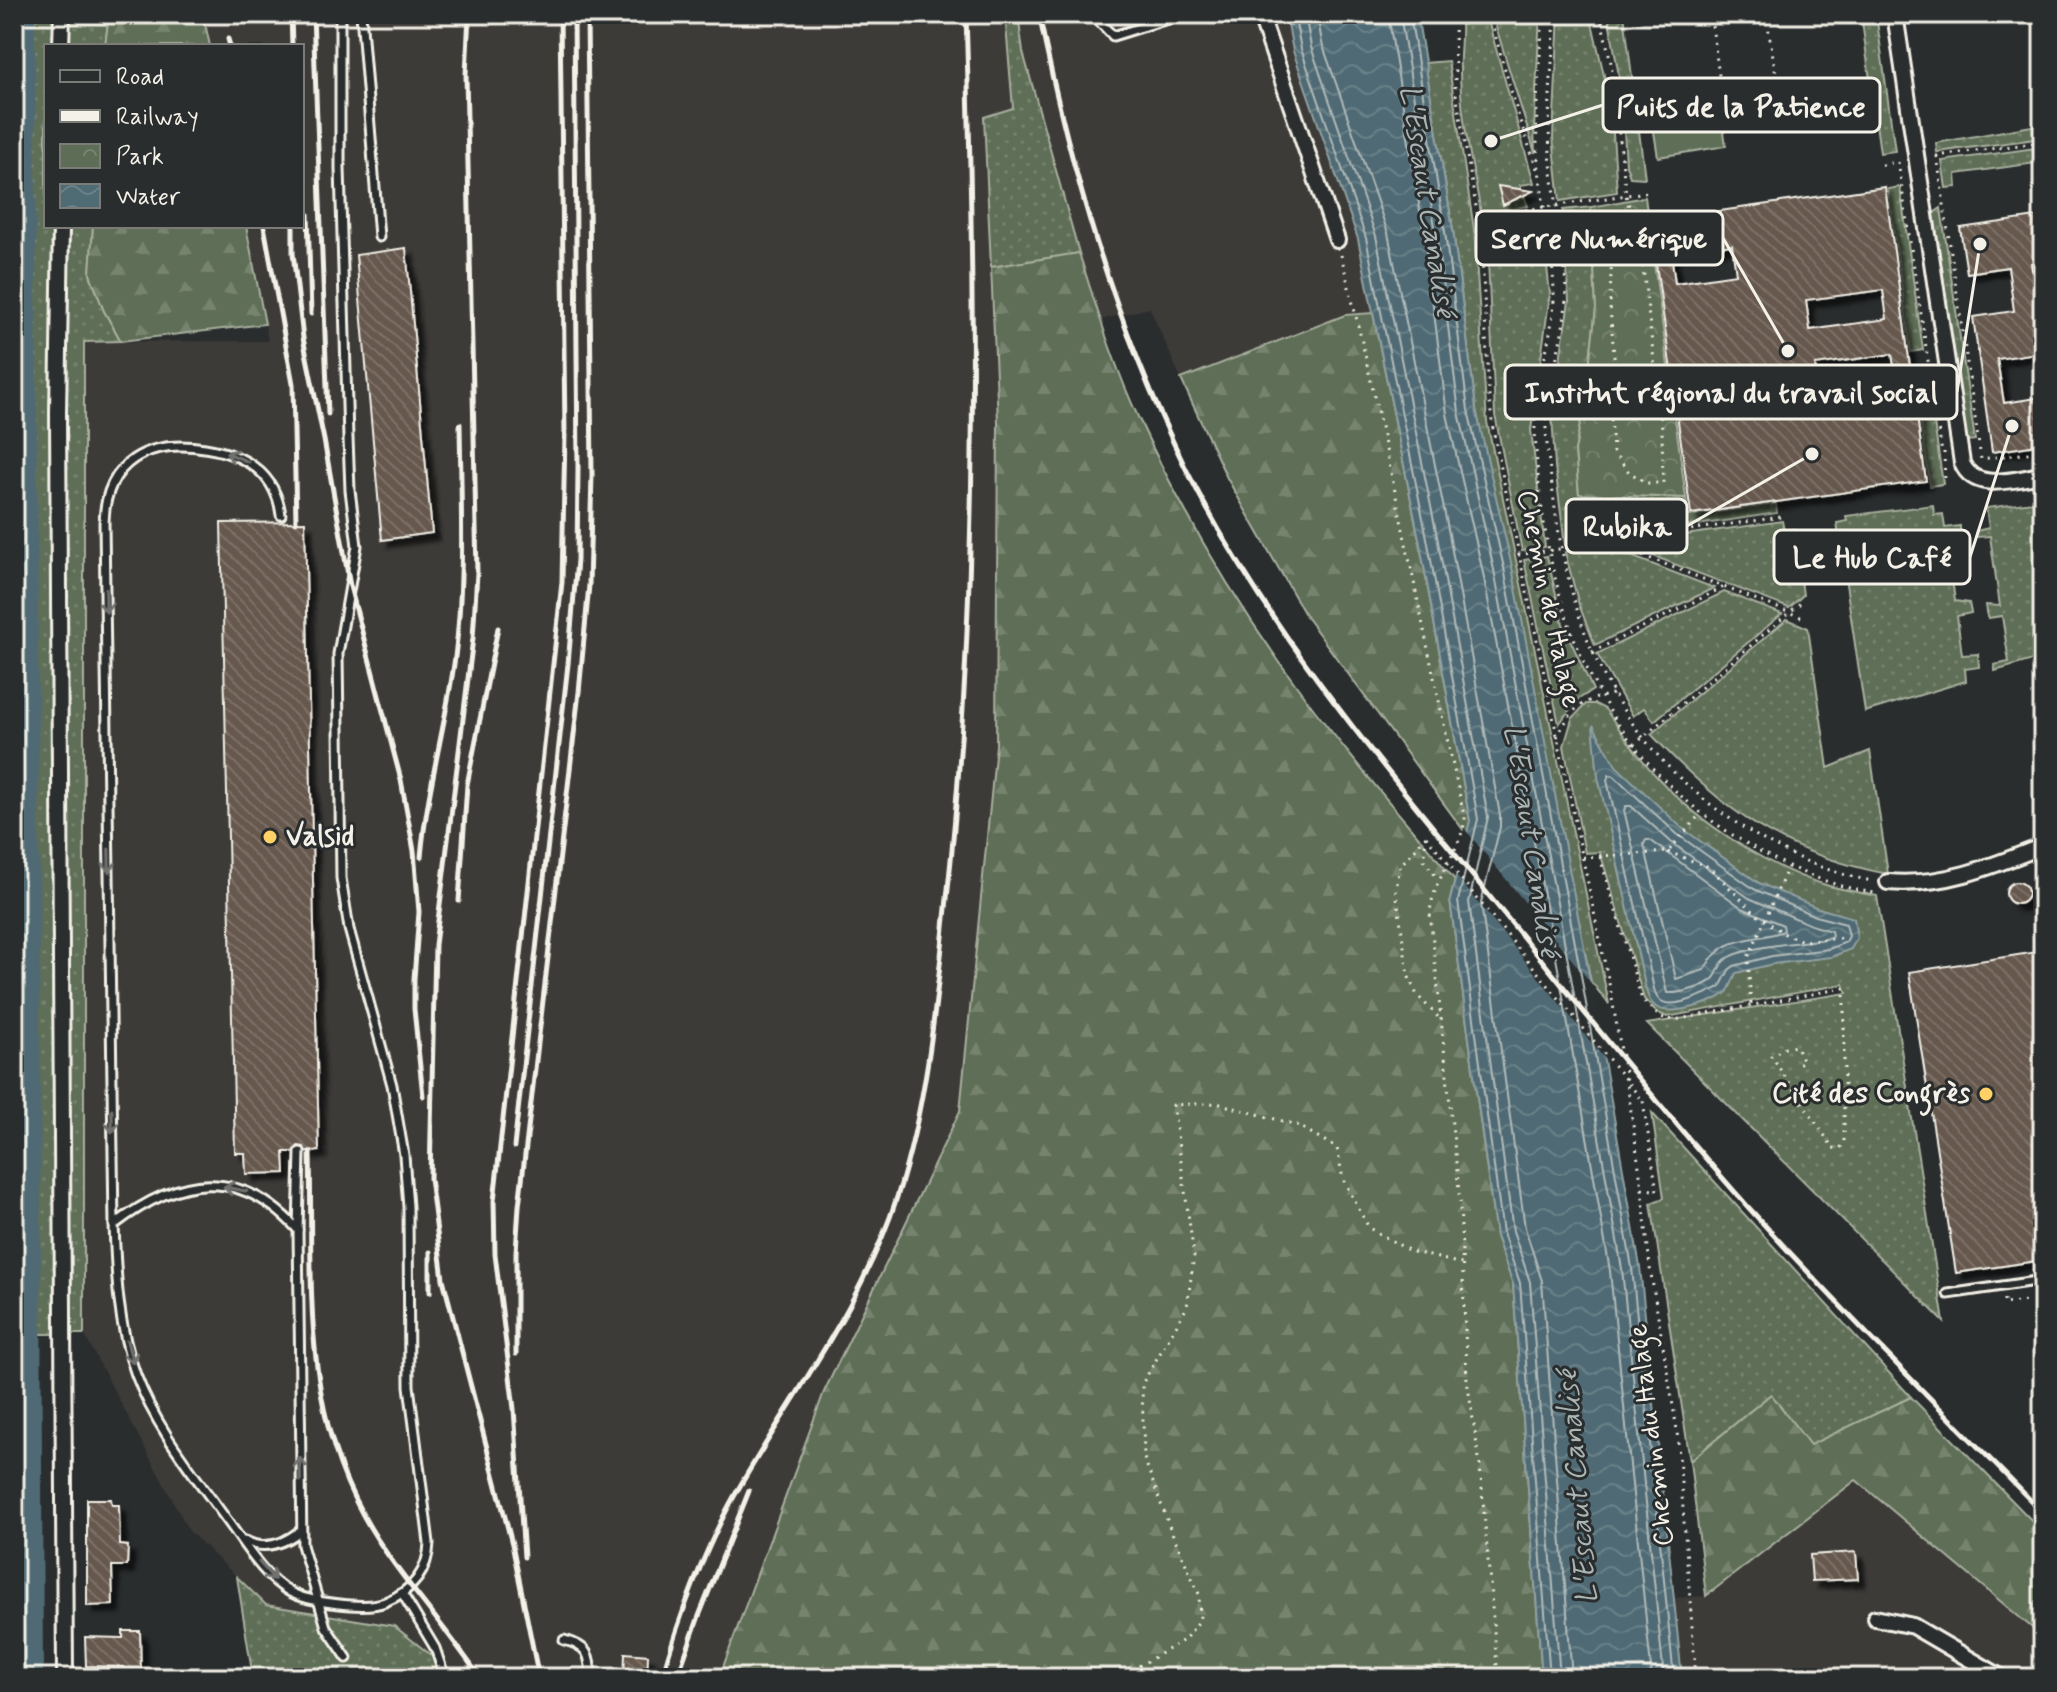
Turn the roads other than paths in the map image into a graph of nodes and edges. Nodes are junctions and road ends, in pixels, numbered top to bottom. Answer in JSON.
{"nodes":[{"id":1,"x":62,"y":14,"type":"edge"},
{"id":2,"x":340,"y":14,"type":"edge"},
{"id":3,"x":361,"y":14,"type":"edge"},
{"id":4,"x":1092,"y":14,"type":"edge"},
{"id":5,"x":1184,"y":14,"type":"edge"},
{"id":6,"x":1260,"y":14,"type":"edge"},
{"id":7,"x":1895,"y":14,"type":"edge"},
{"id":8,"x":61,"y":44,"type":"edge"},
{"id":9,"x":61,"y":228,"type":"edge"},
{"id":10,"x":379,"y":237,"type":"dead end"},
{"id":11,"x":1337,"y":240,"type":"road end"},
{"id":12,"x":2043,"y":475,"type":"edge"},
{"id":13,"x":281,"y":515,"type":"dead end"},
{"id":14,"x":2043,"y":846,"type":"edge"},
{"id":15,"x":1887,"y":888,"type":"road end"},
{"id":16,"x":300,"y":1152,"type":"dead end"},
{"id":17,"x":114,"y":1225,"type":"junction"},
{"id":18,"x":298,"y":1230,"type":"junction"},
{"id":19,"x":2043,"y":1280,"type":"edge"},
{"id":20,"x":1948,"y":1294,"type":"dead end"},
{"id":21,"x":301,"y":1530,"type":"junction"},
{"id":22,"x":240,"y":1538,"type":"junction"},
{"id":23,"x":402,"y":1593,"type":"junction"},
{"id":24,"x":320,"y":1599,"type":"junction"},
{"id":25,"x":1875,"y":1618,"type":"dead end"},
{"id":26,"x":564,"y":1640,"type":"dead end"},
{"id":27,"x":347,"y":1658,"type":"dead end"},
{"id":28,"x":65,"y":1678,"type":"edge"},
{"id":29,"x":445,"y":1678,"type":"edge"},
{"id":30,"x":591,"y":1678,"type":"edge"},
{"id":31,"x":2002,"y":1678,"type":"edge"}],
"edges":[{"from":1,"to":8,"type":"street"},
{"from":2,"to":23,"type":"lane"},
{"from":3,"to":10,"type":"lane"},
{"from":4,"to":5,"type":"lane"},
{"from":6,"to":11,"type":"street"},
{"from":7,"to":12,"type":"street"},
{"from":9,"to":28,"type":"street"},
{"from":13,"to":17,"type":"lane","one_way":true},
{"from":14,"to":15,"type":"street"},
{"from":16,"to":18,"type":"lane"},
{"from":18,"to":17,"type":"lane","one_way":true},
{"from":17,"to":22,"type":"lane","one_way":true},
{"from":21,"to":18,"type":"lane","one_way":true},
{"from":19,"to":20,"type":"lane"},
{"from":21,"to":22,"type":"lane"},
{"from":21,"to":24,"type":"lane"},
{"from":22,"to":24,"type":"lane","one_way":true},
{"from":23,"to":24,"type":"lane"},
{"from":23,"to":29,"type":"lane"},
{"from":24,"to":27,"type":"lane"},
{"from":25,"to":31,"type":"street"},
{"from":26,"to":30,"type":"lane"}]}
